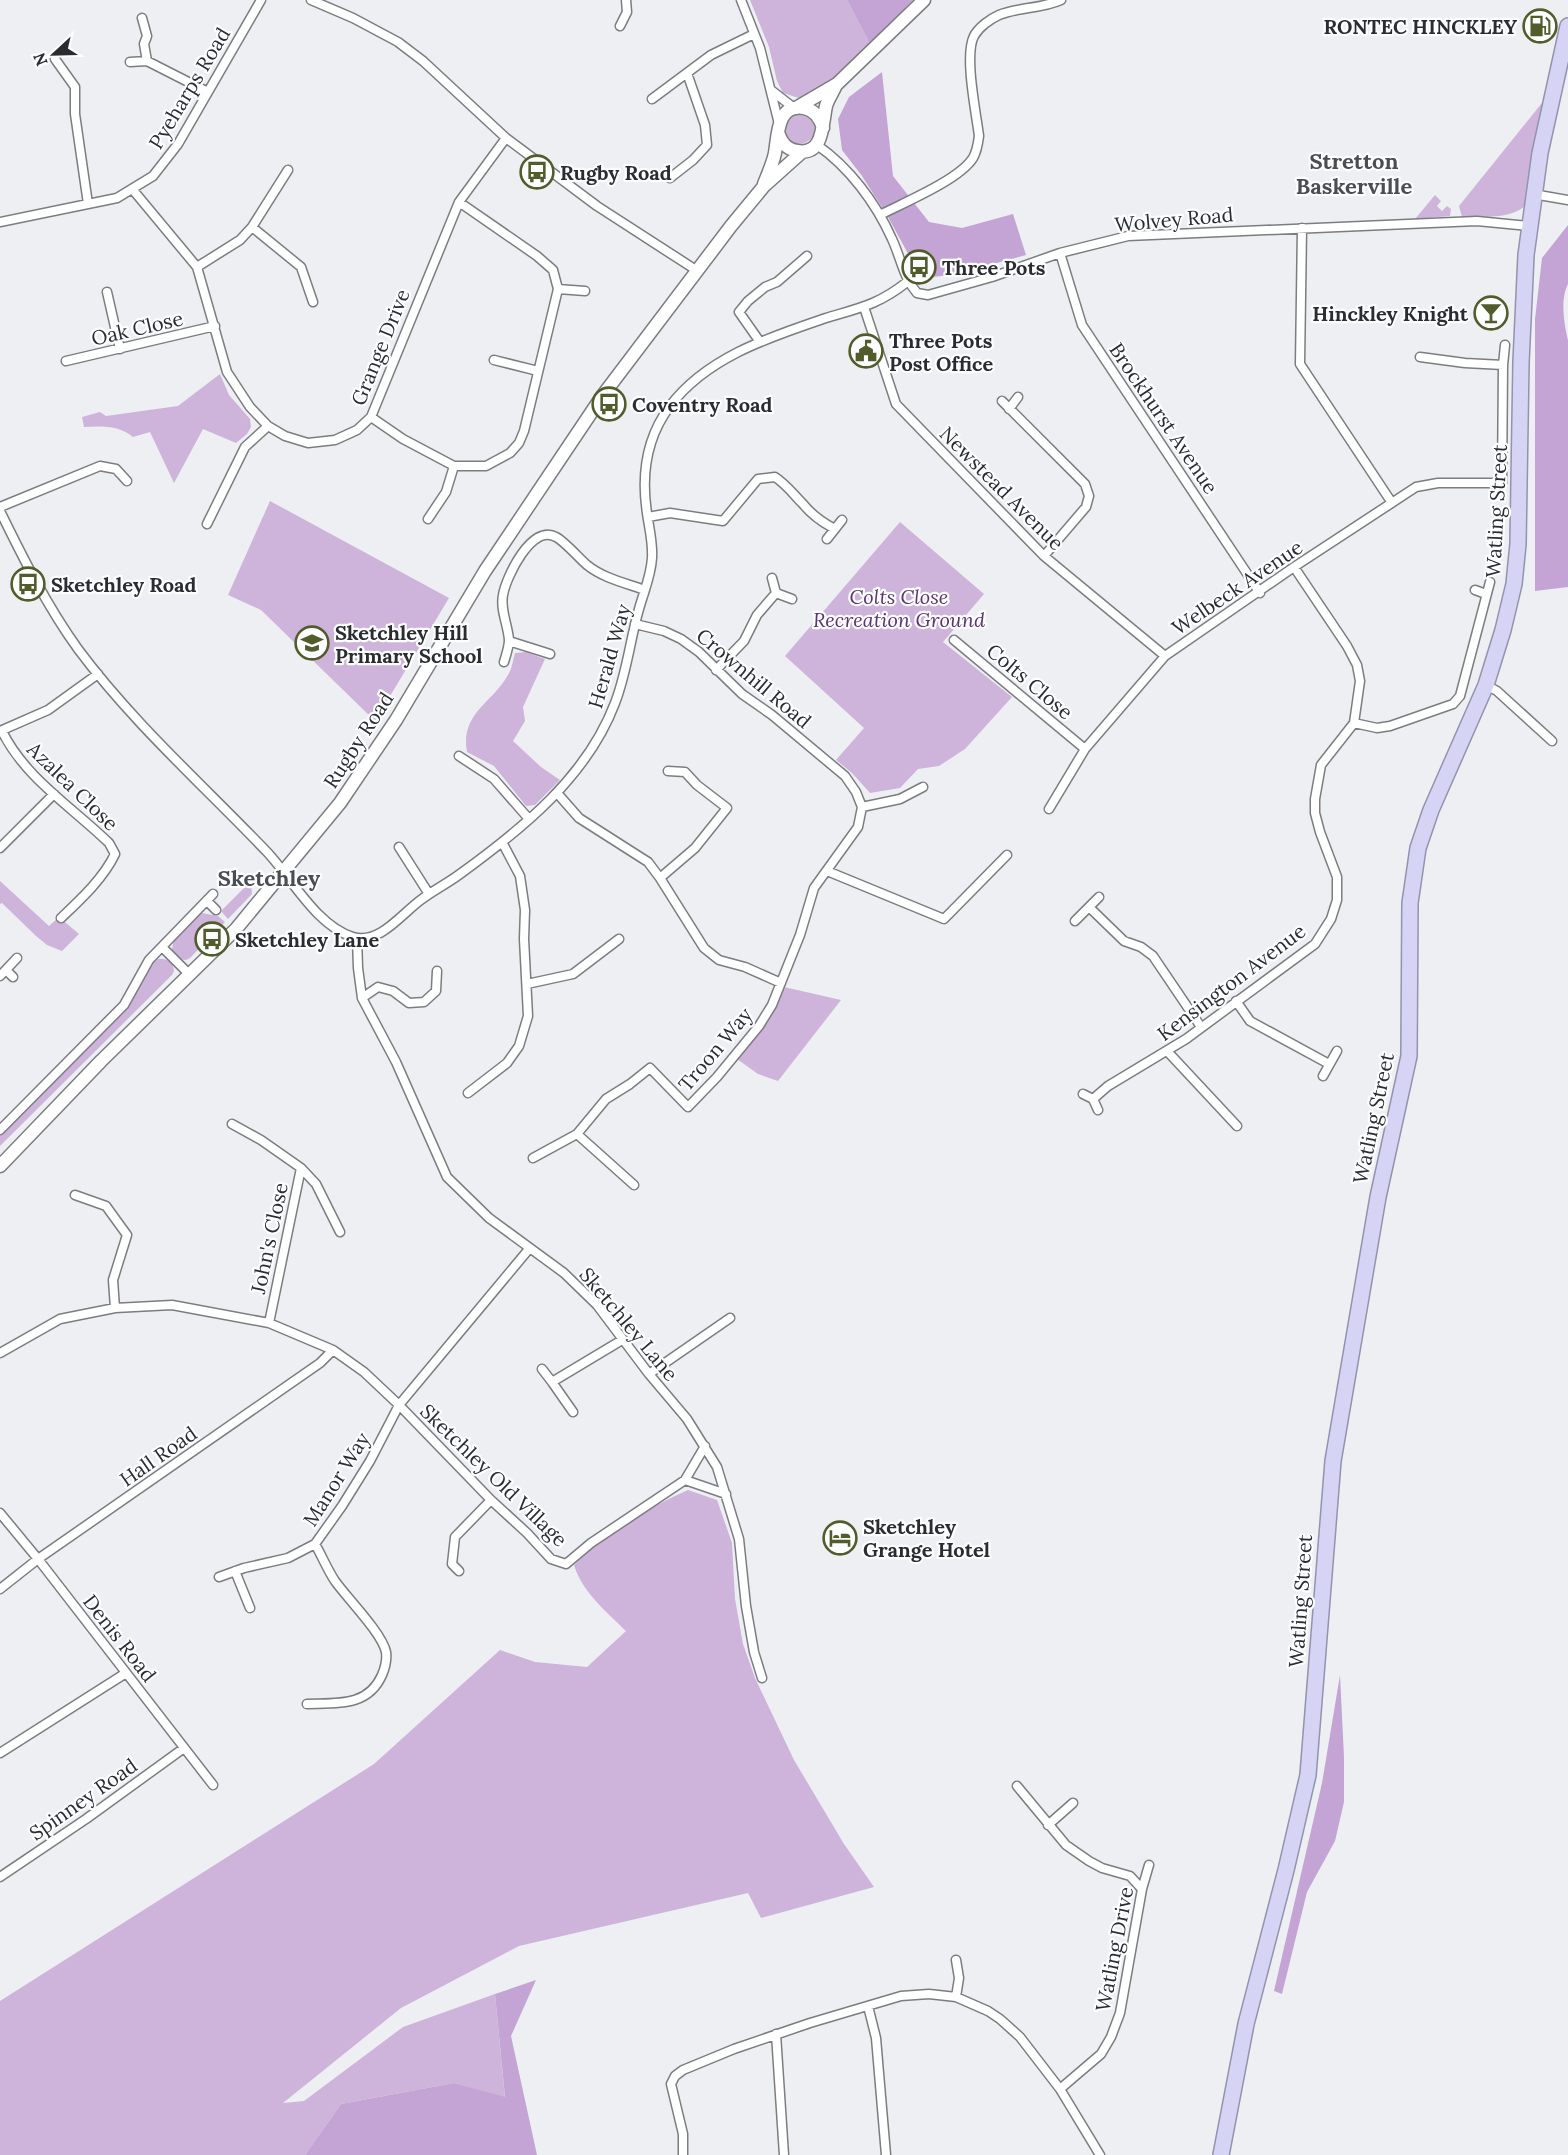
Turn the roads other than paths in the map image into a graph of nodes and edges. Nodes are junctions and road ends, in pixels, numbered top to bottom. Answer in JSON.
{"nodes":[{"id":1,"x":261,"y":0,"type":"edge"},
{"id":2,"x":311,"y":0,"type":"edge"},
{"id":3,"x":626,"y":0,"type":"edge"},
{"id":4,"x":741,"y":0,"type":"edge"},
{"id":5,"x":924,"y":0,"type":"edge"},
{"id":6,"x":1061,"y":0,"type":"edge"},
{"id":7,"x":142,"y":18,"type":"dead end"},
{"id":8,"x":620,"y":26,"type":"dead end"},
{"id":9,"x":1568,"y":26,"type":"edge"},
{"id":10,"x":754,"y":33,"type":"junction"},
{"id":11,"x":56,"y":58,"type":"dead end"},
{"id":12,"x":147,"y":61,"type":"junction"},
{"id":13,"x":130,"y":62,"type":"dead end"},
{"id":14,"x":687,"y":73,"type":"junction"},
{"id":15,"x":837,"y":84,"type":"junction"},
{"id":16,"x":771,"y":90,"type":"junction"},
{"id":17,"x":208,"y":92,"type":"junction"},
{"id":18,"x":652,"y":99,"type":"dead end"},
{"id":19,"x":795,"y":108,"type":"junction"},
{"id":20,"x":778,"y":128,"type":"junction"},
{"id":21,"x":823,"y":128,"type":"junction"},
{"id":22,"x":506,"y":138,"type":"junction"},
{"id":23,"x":817,"y":145,"type":"junction"},
{"id":24,"x":802,"y":152,"type":"junction"},
{"id":25,"x":288,"y":170,"type":"dead end"},
{"id":26,"x":670,"y":178,"type":"dead end"},
{"id":27,"x":764,"y":186,"type":"junction"},
{"id":28,"x":132,"y":190,"type":"junction"},
{"id":29,"x":1533,"y":194,"type":"junction"},
{"id":30,"x":1568,"y":200,"type":"edge"},
{"id":31,"x":459,"y":202,"type":"junction"},
{"id":32,"x":88,"y":204,"type":"junction"},
{"id":33,"x":880,"y":215,"type":"junction"},
{"id":34,"x":0,"y":222,"type":"edge"},
{"id":35,"x":1529,"y":226,"type":"junction"},
{"id":36,"x":252,"y":227,"type":"junction"},
{"id":37,"x":1302,"y":228,"type":"junction"},
{"id":38,"x":1060,"y":253,"type":"junction"},
{"id":39,"x":807,"y":256,"type":"dead end"},
{"id":40,"x":197,"y":267,"type":"junction"},
{"id":41,"x":696,"y":270,"type":"junction"},
{"id":42,"x":907,"y":282,"type":"junction"},
{"id":43,"x":558,"y":289,"type":"junction"},
{"id":44,"x":585,"y":291,"type":"dead end"},
{"id":45,"x":107,"y":292,"type":"dead end"},
{"id":46,"x":313,"y":302,"type":"dead end"},
{"id":47,"x":864,"y":307,"type":"junction"},
{"id":48,"x":215,"y":326,"type":"junction"},
{"id":49,"x":760,"y":342,"type":"junction"},
{"id":50,"x":1505,"y":345,"type":"dead end"},
{"id":51,"x":120,"y":349,"type":"junction"},
{"id":52,"x":1420,"y":357,"type":"dead end"},
{"id":53,"x":494,"y":360,"type":"dead end"},
{"id":54,"x":66,"y":361,"type":"dead end"},
{"id":55,"x":1503,"y":365,"type":"junction"},
{"id":56,"x":538,"y":370,"type":"junction"},
{"id":57,"x":1018,"y":397,"type":"dead end"},
{"id":58,"x":1002,"y":401,"type":"dead end"},
{"id":59,"x":1009,"y":409,"type":"junction"},
{"id":60,"x":371,"y":417,"type":"junction"},
{"id":61,"x":268,"y":426,"type":"junction"},
{"id":62,"x":454,"y":466,"type":"junction"},
{"id":63,"x":127,"y":481,"type":"dead end"},
{"id":64,"x":1392,"y":503,"type":"junction"},
{"id":65,"x":0,"y":509,"type":"edge"},
{"id":66,"x":648,"y":518,"type":"junction"},
{"id":67,"x":428,"y":519,"type":"dead end"},
{"id":68,"x":842,"y":520,"type":"dead end"},
{"id":69,"x":207,"y":524,"type":"dead end"},
{"id":70,"x":833,"y":528,"type":"junction"},
{"id":71,"x":826,"y":539,"type":"dead end"},
{"id":72,"x":1044,"y":556,"type":"junction"},
{"id":73,"x":1294,"y":567,"type":"junction"},
{"id":74,"x":772,"y":578,"type":"dead end"},
{"id":75,"x":1490,"y":582,"type":"dead end"},
{"id":76,"x":645,"y":590,"type":"junction"},
{"id":77,"x":1475,"y":590,"type":"dead end"},
{"id":78,"x":776,"y":593,"type":"junction"},
{"id":79,"x":1260,"y":593,"type":"junction"},
{"id":80,"x":1486,"y":594,"type":"junction"},
{"id":81,"x":792,"y":599,"type":"dead end"},
{"id":82,"x":635,"y":624,"type":"junction"},
{"id":83,"x":954,"y":640,"type":"dead end"},
{"id":84,"x":509,"y":641,"type":"junction"},
{"id":85,"x":550,"y":654,"type":"dead end"},
{"id":86,"x":1165,"y":656,"type":"junction"},
{"id":87,"x":504,"y":662,"type":"dead end"},
{"id":88,"x":716,"y":670,"type":"junction"},
{"id":89,"x":98,"y":674,"type":"junction"},
{"id":90,"x":1486,"y":685,"type":"junction"},
{"id":91,"x":1354,"y":723,"type":"junction"},
{"id":92,"x":1,"y":731,"type":"edge"},
{"id":93,"x":1552,"y":741,"type":"dead end"},
{"id":94,"x":1084,"y":749,"type":"junction"},
{"id":95,"x":459,"y":756,"type":"dead end"},
{"id":96,"x":668,"y":771,"type":"dead end"},
{"id":97,"x":923,"y":787,"type":"dead end"},
{"id":98,"x":557,"y":793,"type":"junction"},
{"id":99,"x":54,"y":794,"type":"junction"},
{"id":100,"x":862,"y":807,"type":"junction"},
{"id":101,"x":1049,"y":809,"type":"dead end"},
{"id":102,"x":529,"y":819,"type":"junction"},
{"id":103,"x":502,"y":842,"type":"junction"},
{"id":104,"x":399,"y":847,"type":"dead end"},
{"id":105,"x":0,"y":848,"type":"edge"},
{"id":106,"x":1007,"y":855,"type":"dead end"},
{"id":107,"x":827,"y":871,"type":"junction"},
{"id":108,"x":284,"y":873,"type":"junction"},
{"id":109,"x":660,"y":878,"type":"junction"},
{"id":110,"x":429,"y":894,"type":"junction"},
{"id":111,"x":1098,"y":897,"type":"dead end"},
{"id":112,"x":1090,"y":908,"type":"junction"},
{"id":113,"x":216,"y":910,"type":"dead end"},
{"id":114,"x":61,"y":918,"type":"dead end"},
{"id":115,"x":1075,"y":921,"type":"dead end"},
{"id":116,"x":357,"y":938,"type":"junction"},
{"id":117,"x":619,"y":939,"type":"dead end"},
{"id":118,"x":162,"y":947,"type":"junction"},
{"id":119,"x":17,"y":958,"type":"dead end"},
{"id":120,"x":437,"y":971,"type":"dead end"},
{"id":121,"x":3,"y":973,"type":"edge"},
{"id":122,"x":190,"y":975,"type":"junction"},
{"id":123,"x":13,"y":977,"type":"dead end"},
{"id":124,"x":781,"y":983,"type":"junction"},
{"id":125,"x":527,"y":984,"type":"junction"},
{"id":126,"x":362,"y":998,"type":"junction"},
{"id":127,"x":1236,"y":1001,"type":"junction"},
{"id":128,"x":1201,"y":1027,"type":"junction"},
{"id":129,"x":1167,"y":1051,"type":"junction"},
{"id":130,"x":1337,"y":1051,"type":"dead end"},
{"id":131,"x":1329,"y":1064,"type":"junction"},
{"id":132,"x":1323,"y":1076,"type":"dead end"},
{"id":133,"x":468,"y":1093,"type":"dead end"},
{"id":134,"x":1083,"y":1094,"type":"dead end"},
{"id":135,"x":1093,"y":1100,"type":"junction"},
{"id":136,"x":1098,"y":1110,"type":"dead end"},
{"id":137,"x":232,"y":1124,"type":"dead end"},
{"id":138,"x":1237,"y":1126,"type":"dead end"},
{"id":139,"x":0,"y":1130,"type":"edge"},
{"id":140,"x":577,"y":1134,"type":"junction"},
{"id":141,"x":533,"y":1158,"type":"dead end"},
{"id":142,"x":0,"y":1166,"type":"edge"},
{"id":143,"x":301,"y":1168,"type":"junction"},
{"id":144,"x":634,"y":1185,"type":"dead end"},
{"id":145,"x":75,"y":1195,"type":"dead end"},
{"id":146,"x":340,"y":1232,"type":"dead end"},
{"id":147,"x":529,"y":1249,"type":"junction"},
{"id":148,"x":115,"y":1308,"type":"junction"},
{"id":149,"x":730,"y":1318,"type":"dead end"},
{"id":150,"x":268,"y":1323,"type":"junction"},
{"id":151,"x":622,"y":1340,"type":"junction"},
{"id":152,"x":333,"y":1350,"type":"junction"},
{"id":153,"x":0,"y":1353,"type":"edge"},
{"id":154,"x":542,"y":1369,"type":"dead end"},
{"id":155,"x":649,"y":1374,"type":"junction"},
{"id":156,"x":552,"y":1382,"type":"junction"},
{"id":157,"x":399,"y":1405,"type":"junction"},
{"id":158,"x":573,"y":1412,"type":"dead end"},
{"id":159,"x":705,"y":1446,"type":"junction"},
{"id":160,"x":685,"y":1480,"type":"junction"},
{"id":161,"x":726,"y":1494,"type":"junction"},
{"id":162,"x":490,"y":1500,"type":"junction"},
{"id":163,"x":0,"y":1513,"type":"edge"},
{"id":164,"x":315,"y":1544,"type":"junction"},
{"id":165,"x":38,"y":1559,"type":"junction"},
{"id":166,"x":235,"y":1571,"type":"junction"},
{"id":167,"x":459,"y":1571,"type":"dead end"},
{"id":168,"x":219,"y":1577,"type":"dead end"},
{"id":169,"x":0,"y":1588,"type":"edge"},
{"id":170,"x":250,"y":1608,"type":"dead end"},
{"id":171,"x":126,"y":1673,"type":"junction"},
{"id":172,"x":762,"y":1678,"type":"dead end"},
{"id":173,"x":307,"y":1704,"type":"dead end"},
{"id":174,"x":184,"y":1748,"type":"junction"},
{"id":175,"x":0,"y":1754,"type":"edge"},
{"id":176,"x":213,"y":1785,"type":"dead end"},
{"id":177,"x":1017,"y":1786,"type":"dead end"},
{"id":178,"x":1073,"y":1803,"type":"dead end"},
{"id":179,"x":1048,"y":1825,"type":"junction"},
{"id":180,"x":1149,"y":1865,"type":"dead end"},
{"id":181,"x":0,"y":1877,"type":"edge"},
{"id":182,"x":1142,"y":1889,"type":"junction"},
{"id":183,"x":956,"y":1960,"type":"dead end"},
{"id":184,"x":956,"y":1997,"type":"junction"},
{"id":185,"x":868,"y":2006,"type":"junction"},
{"id":186,"x":776,"y":2034,"type":"junction"},
{"id":187,"x":1060,"y":2089,"type":"junction"},
{"id":188,"x":683,"y":2155,"type":"edge"},
{"id":189,"x":784,"y":2155,"type":"edge"},
{"id":190,"x":886,"y":2155,"type":"edge"},
{"id":191,"x":1100,"y":2155,"type":"edge"},
{"id":192,"x":1221,"y":2155,"type":"edge"}],
"edges":[{"from":1,"to":17,"type":"street","name":"Pyeharps Road"},
{"from":2,"to":22,"type":"street"},
{"from":3,"to":8,"type":"street"},
{"from":4,"to":10,"type":"street"},
{"from":5,"to":15,"type":"main road"},
{"from":6,"to":33,"type":"street"},
{"from":7,"to":12,"type":"street"},
{"from":9,"to":29,"type":"highway","name":"Watling Street"},
{"from":10,"to":14,"type":"street"},
{"from":10,"to":16,"type":"street"},
{"from":11,"to":32,"type":"street"},
{"from":12,"to":13,"type":"street"},
{"from":12,"to":17,"type":"street"},
{"from":14,"to":18,"type":"street"},
{"from":14,"to":26,"type":"street"},
{"from":15,"to":19,"type":"main road"},
{"from":15,"to":21,"type":"main road"},
{"from":16,"to":19,"type":"street"},
{"from":16,"to":20,"type":"street"},
{"from":17,"to":28,"type":"street","name":"Pyeharps Road"},
{"from":19,"to":20,"type":"main road"},
{"from":19,"to":21,"type":"main road"},
{"from":20,"to":24,"type":"main road"},
{"from":20,"to":27,"type":"main road","name":"Rugby Road"},
{"from":21,"to":23,"type":"main road"},
{"from":22,"to":31,"type":"street","name":"Grange Drive"},
{"from":22,"to":41,"type":"street"},
{"from":23,"to":24,"type":"main road"},
{"from":23,"to":33,"type":"street"},
{"from":24,"to":27,"type":"main road","name":"Rugby Road"},
{"from":25,"to":36,"type":"street"},
{"from":27,"to":41,"type":"main road","name":"Rugby Road"},
{"from":28,"to":32,"type":"street","name":"Pyeharps Road"},
{"from":28,"to":40,"type":"street","name":"Grange Drive"},
{"from":29,"to":30,"type":"street"},
{"from":29,"to":35,"type":"highway","name":"Watling Street"},
{"from":31,"to":43,"type":"street"},
{"from":31,"to":60,"type":"street","name":"Grange Drive"},
{"from":32,"to":34,"type":"street","name":"Pyeharps Road"},
{"from":33,"to":42,"type":"street"},
{"from":35,"to":37,"type":"street","name":"Wolvey Road"},
{"from":35,"to":90,"type":"highway","name":"Watling Street"},
{"from":36,"to":40,"type":"street"},
{"from":36,"to":46,"type":"street"},
{"from":37,"to":38,"type":"street","name":"Wolvey Road"},
{"from":37,"to":64,"type":"street"},
{"from":38,"to":42,"type":"street","name":"Wolvey Road"},
{"from":38,"to":79,"type":"street","name":"Brockhurst Avenue"},
{"from":39,"to":49,"type":"street"},
{"from":40,"to":48,"type":"street","name":"Grange Drive"},
{"from":41,"to":108,"type":"main road","name":"Rugby Road"},
{"from":42,"to":47,"type":"street"},
{"from":43,"to":44,"type":"street"},
{"from":43,"to":56,"type":"street"},
{"from":45,"to":51,"type":"street"},
{"from":47,"to":49,"type":"street"},
{"from":47,"to":72,"type":"street","name":"Newstead Avenue"},
{"from":48,"to":51,"type":"street","name":"Oak Close"},
{"from":48,"to":61,"type":"street","name":"Grange Drive"},
{"from":49,"to":66,"type":"street","name":"Herald Way"},
{"from":50,"to":55,"type":"street"},
{"from":51,"to":54,"type":"street","name":"Oak Close"},
{"from":52,"to":55,"type":"street"},
{"from":53,"to":56,"type":"street"},
{"from":55,"to":64,"type":"street","name":"Welbeck Avenue"},
{"from":56,"to":62,"type":"street"},
{"from":57,"to":59,"type":"street"},
{"from":58,"to":59,"type":"street"},
{"from":59,"to":72,"type":"street"},
{"from":60,"to":61,"type":"street","name":"Grange Drive"},
{"from":60,"to":62,"type":"street"},
{"from":61,"to":69,"type":"street"},
{"from":62,"to":67,"type":"street"},
{"from":63,"to":65,"type":"street"},
{"from":64,"to":73,"type":"street","name":"Welbeck Avenue"},
{"from":65,"to":89,"type":"street"},
{"from":66,"to":70,"type":"street"},
{"from":66,"to":76,"type":"street","name":"Herald Way"},
{"from":68,"to":70,"type":"street"},
{"from":70,"to":71,"type":"street"},
{"from":72,"to":86,"type":"street","name":"Newstead Avenue"},
{"from":73,"to":79,"type":"street","name":"Welbeck Avenue"},
{"from":73,"to":91,"type":"street","name":"Kensington Avenue"},
{"from":74,"to":78,"type":"street"},
{"from":75,"to":80,"type":"street"},
{"from":76,"to":82,"type":"street","name":"Herald Way"},
{"from":76,"to":84,"type":"street"},
{"from":77,"to":80,"type":"street"},
{"from":78,"to":81,"type":"street"},
{"from":78,"to":88,"type":"street"},
{"from":79,"to":86,"type":"street","name":"Welbeck Avenue"},
{"from":80,"to":91,"type":"street"},
{"from":82,"to":88,"type":"street","name":"Crownhill Road"},
{"from":82,"to":98,"type":"street","name":"Herald Way"},
{"from":83,"to":94,"type":"street","name":"Colts Close"},
{"from":84,"to":85,"type":"street"},
{"from":84,"to":87,"type":"street"},
{"from":86,"to":94,"type":"street","name":"Welbeck Avenue"},
{"from":88,"to":100,"type":"street","name":"Crownhill Road"},
{"from":89,"to":92,"type":"street"},
{"from":89,"to":108,"type":"street"},
{"from":90,"to":93,"type":"street"},
{"from":90,"to":192,"type":"highway","name":"Watling Street"},
{"from":91,"to":127,"type":"street","name":"Kensington Avenue"},
{"from":92,"to":99,"type":"street","name":"Azalea Close"},
{"from":94,"to":101,"type":"street","name":"Welbeck Avenue"},
{"from":95,"to":102,"type":"street"},
{"from":96,"to":109,"type":"street"},
{"from":97,"to":100,"type":"street"},
{"from":98,"to":102,"type":"street","name":"Herald Way"},
{"from":98,"to":109,"type":"street"},
{"from":99,"to":105,"type":"street"},
{"from":99,"to":114,"type":"street","name":"Azalea Close"},
{"from":100,"to":107,"type":"street","name":"Troon Way"},
{"from":102,"to":103,"type":"street","name":"Herald Way"},
{"from":103,"to":110,"type":"street","name":"Herald Way"},
{"from":103,"to":125,"type":"street"},
{"from":104,"to":110,"type":"street"},
{"from":106,"to":107,"type":"street"},
{"from":107,"to":124,"type":"street","name":"Troon Way"},
{"from":108,"to":116,"type":"street"},
{"from":108,"to":122,"type":"main road","name":"Rugby Road"},
{"from":109,"to":124,"type":"street"},
{"from":110,"to":116,"type":"street","name":"Herald Way"},
{"from":111,"to":112,"type":"street"},
{"from":112,"to":115,"type":"street"},
{"from":112,"to":128,"type":"street"},
{"from":113,"to":118,"type":"street"},
{"from":116,"to":126,"type":"street","name":"Sketchley Lane"},
{"from":117,"to":125,"type":"street"},
{"from":118,"to":122,"type":"street"},
{"from":118,"to":139,"type":"street"},
{"from":119,"to":121,"type":"street"},
{"from":120,"to":126,"type":"street"},
{"from":121,"to":123,"type":"street"},
{"from":122,"to":142,"type":"main road","name":"Rugby Road"},
{"from":124,"to":140,"type":"street","name":"Troon Way"},
{"from":125,"to":133,"type":"street"},
{"from":126,"to":147,"type":"street","name":"Sketchley Lane"},
{"from":127,"to":128,"type":"street","name":"Kensington Avenue"},
{"from":127,"to":131,"type":"street"},
{"from":128,"to":129,"type":"street","name":"Kensington Avenue"},
{"from":129,"to":135,"type":"street","name":"Kensington Avenue"},
{"from":129,"to":138,"type":"street"},
{"from":130,"to":131,"type":"street"},
{"from":131,"to":132,"type":"street"},
{"from":134,"to":135,"type":"street"},
{"from":135,"to":136,"type":"street"},
{"from":137,"to":143,"type":"street","name":"John's Close"},
{"from":140,"to":141,"type":"street"},
{"from":140,"to":144,"type":"street"},
{"from":143,"to":146,"type":"street"},
{"from":143,"to":150,"type":"street","name":"John's Close"},
{"from":145,"to":148,"type":"street"},
{"from":147,"to":151,"type":"street","name":"Sketchley Lane"},
{"from":147,"to":157,"type":"street","name":"Manor Way"},
{"from":148,"to":150,"type":"street","name":"Sketchley Old Village"},
{"from":148,"to":153,"type":"street","name":"Sketchley Old Village"},
{"from":149,"to":155,"type":"street"},
{"from":150,"to":152,"type":"street","name":"Sketchley Old Village"},
{"from":151,"to":155,"type":"street","name":"Sketchley Lane"},
{"from":151,"to":156,"type":"street"},
{"from":152,"to":157,"type":"street","name":"Sketchley Old Village"},
{"from":152,"to":165,"type":"street","name":"Hall Road"},
{"from":154,"to":156,"type":"street"},
{"from":155,"to":159,"type":"street","name":"Sketchley Lane"},
{"from":156,"to":158,"type":"street"},
{"from":157,"to":162,"type":"street","name":"Sketchley Old Village"},
{"from":157,"to":164,"type":"street","name":"Manor Way"},
{"from":159,"to":160,"type":"street","name":"Sketchley Old Village"},
{"from":159,"to":161,"type":"street","name":"Sketchley Lane"},
{"from":160,"to":161,"type":"street"},
{"from":160,"to":162,"type":"street","name":"Sketchley Old Village"},
{"from":161,"to":172,"type":"street","name":"Sketchley Lane"},
{"from":162,"to":167,"type":"street"},
{"from":163,"to":165,"type":"street","name":"Denis Road"},
{"from":164,"to":166,"type":"street","name":"Manor Way"},
{"from":164,"to":173,"type":"street"},
{"from":165,"to":169,"type":"street","name":"Hall Road"},
{"from":165,"to":171,"type":"street","name":"Denis Road"},
{"from":166,"to":168,"type":"street","name":"Manor Way"},
{"from":166,"to":170,"type":"street"},
{"from":171,"to":174,"type":"street","name":"Denis Road"},
{"from":171,"to":175,"type":"street"},
{"from":174,"to":176,"type":"street","name":"Denis Road"},
{"from":174,"to":181,"type":"street","name":"Spinney Road"},
{"from":177,"to":179,"type":"street"},
{"from":178,"to":179,"type":"street"},
{"from":179,"to":182,"type":"street"},
{"from":180,"to":182,"type":"street","name":"Watling Drive"},
{"from":182,"to":187,"type":"street","name":"Watling Drive"},
{"from":183,"to":184,"type":"street"},
{"from":184,"to":185,"type":"street"},
{"from":184,"to":187,"type":"street"},
{"from":185,"to":186,"type":"street"},
{"from":185,"to":190,"type":"street"},
{"from":186,"to":188,"type":"street"},
{"from":186,"to":189,"type":"street"},
{"from":187,"to":191,"type":"street"}]}
